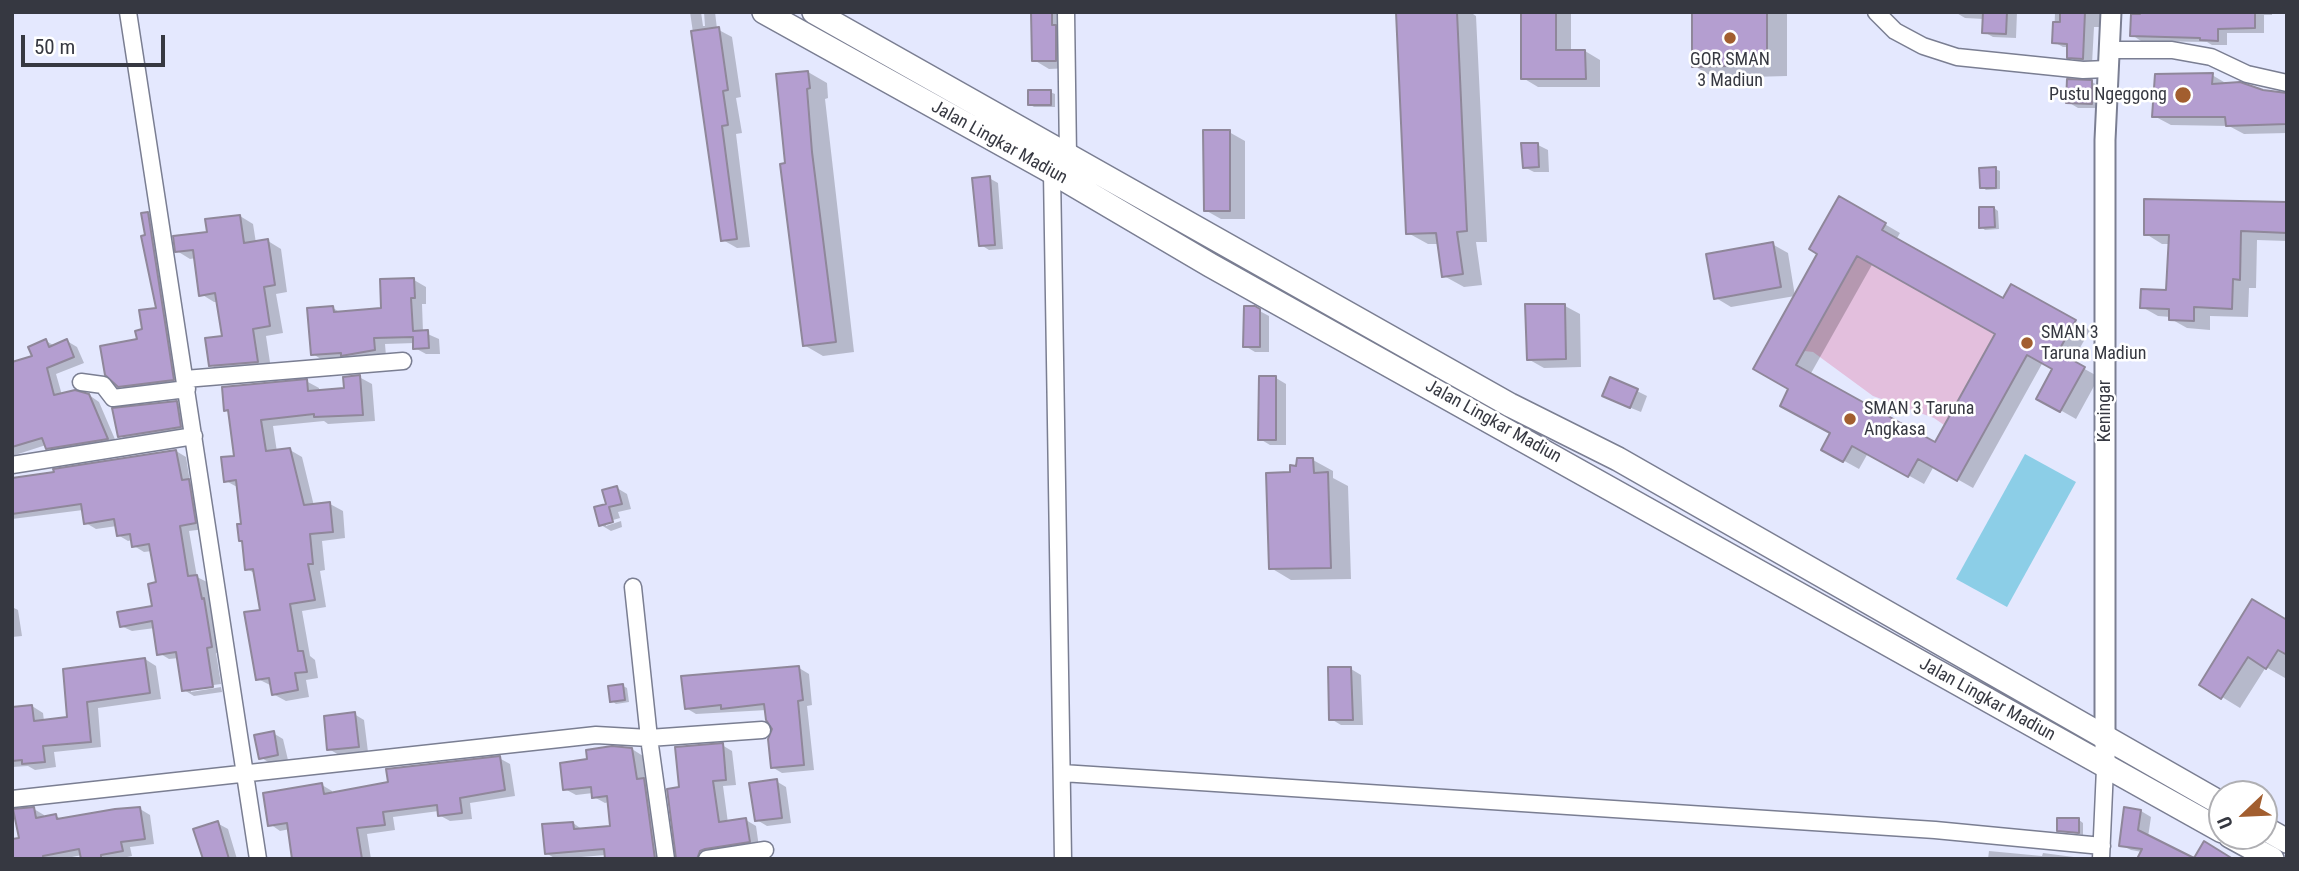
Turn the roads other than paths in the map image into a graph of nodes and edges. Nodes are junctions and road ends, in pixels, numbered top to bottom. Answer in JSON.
{"nodes":[{"id":1,"x":128,"y":12,"type":"edge"},
{"id":2,"x":764,"y":12,"type":"edge"},
{"id":3,"x":814,"y":12,"type":"edge"},
{"id":4,"x":1066,"y":12,"type":"edge"},
{"id":5,"x":1876,"y":12,"type":"edge"},
{"id":6,"x":2111,"y":12,"type":"edge"},
{"id":7,"x":2108,"y":60,"type":"junction"},
{"id":8,"x":2287,"y":83,"type":"edge"},
{"id":9,"x":1060,"y":164,"type":"junction"},
{"id":10,"x":403,"y":361,"type":"dead end"},
{"id":11,"x":81,"y":382,"type":"dead end"},
{"id":12,"x":186,"y":384,"type":"junction"},
{"id":13,"x":194,"y":436,"type":"junction"},
{"id":14,"x":12,"y":465,"type":"edge"},
{"id":15,"x":1777,"y":550,"type":"junction"},
{"id":16,"x":1762,"y":573,"type":"junction"},
{"id":17,"x":633,"y":587,"type":"dead end"},
{"id":18,"x":762,"y":730,"type":"dead end"},
{"id":19,"x":2104,"y":737,"type":"junction"},
{"id":20,"x":649,"y":738,"type":"junction"},
{"id":21,"x":2105,"y":768,"type":"junction"},
{"id":22,"x":1062,"y":773,"type":"junction"},
{"id":23,"x":245,"y":774,"type":"junction"},
{"id":24,"x":2208,"y":796,"type":"edge"},
{"id":25,"x":12,"y":799,"type":"edge"},
{"id":26,"x":2208,"y":823,"type":"edge"},
{"id":27,"x":765,"y":850,"type":"dead end"},
{"id":28,"x":2256,"y":850,"type":"edge"},
{"id":29,"x":2101,"y":853,"type":"edge"},
{"id":30,"x":258,"y":859,"type":"edge"},
{"id":31,"x":666,"y":859,"type":"edge"},
{"id":32,"x":707,"y":859,"type":"edge"},
{"id":33,"x":1063,"y":859,"type":"edge"},
{"id":34,"x":2272,"y":859,"type":"edge"}],
"edges":[{"from":1,"to":12,"type":"street"},
{"from":2,"to":9,"type":"main road","name":"Jalan Lingkar Madiun"},
{"from":3,"to":9,"type":"main road","name":"Jalan Lingkar Madiun"},
{"from":4,"to":9,"type":"street"},
{"from":5,"to":7,"type":"street"},
{"from":6,"to":7,"type":"street","name":"Keningar"},
{"from":7,"to":8,"type":"street"},
{"from":7,"to":19,"type":"street","name":"Keningar"},
{"from":9,"to":15,"type":"main road","name":"Jalan Lingkar Madiun"},
{"from":9,"to":16,"type":"main road","name":"Jalan Lingkar Madiun"},
{"from":9,"to":22,"type":"street"},
{"from":10,"to":12,"type":"street"},
{"from":11,"to":12,"type":"street"},
{"from":12,"to":13,"type":"street"},
{"from":13,"to":14,"type":"street"},
{"from":13,"to":23,"type":"street"},
{"from":15,"to":16,"type":"main road"},
{"from":15,"to":19,"type":"main road","name":"Jalan Lingkar Madiun"},
{"from":16,"to":21,"type":"main road","name":"Jalan Lingkar Madiun"},
{"from":17,"to":20,"type":"street"},
{"from":18,"to":20,"type":"street"},
{"from":19,"to":21,"type":"street","name":"Keningar"},
{"from":19,"to":24,"type":"main road","name":"Jalan Lingkar Madiun"},
{"from":20,"to":23,"type":"street"},
{"from":20,"to":31,"type":"street"},
{"from":21,"to":26,"type":"main road","name":"Jalan Lingkar Madiun"},
{"from":21,"to":29,"type":"street"},
{"from":22,"to":29,"type":"street"},
{"from":22,"to":33,"type":"street"},
{"from":23,"to":25,"type":"street"},
{"from":23,"to":30,"type":"street"},
{"from":27,"to":32,"type":"street"},
{"from":28,"to":34,"type":"main road"}]}
